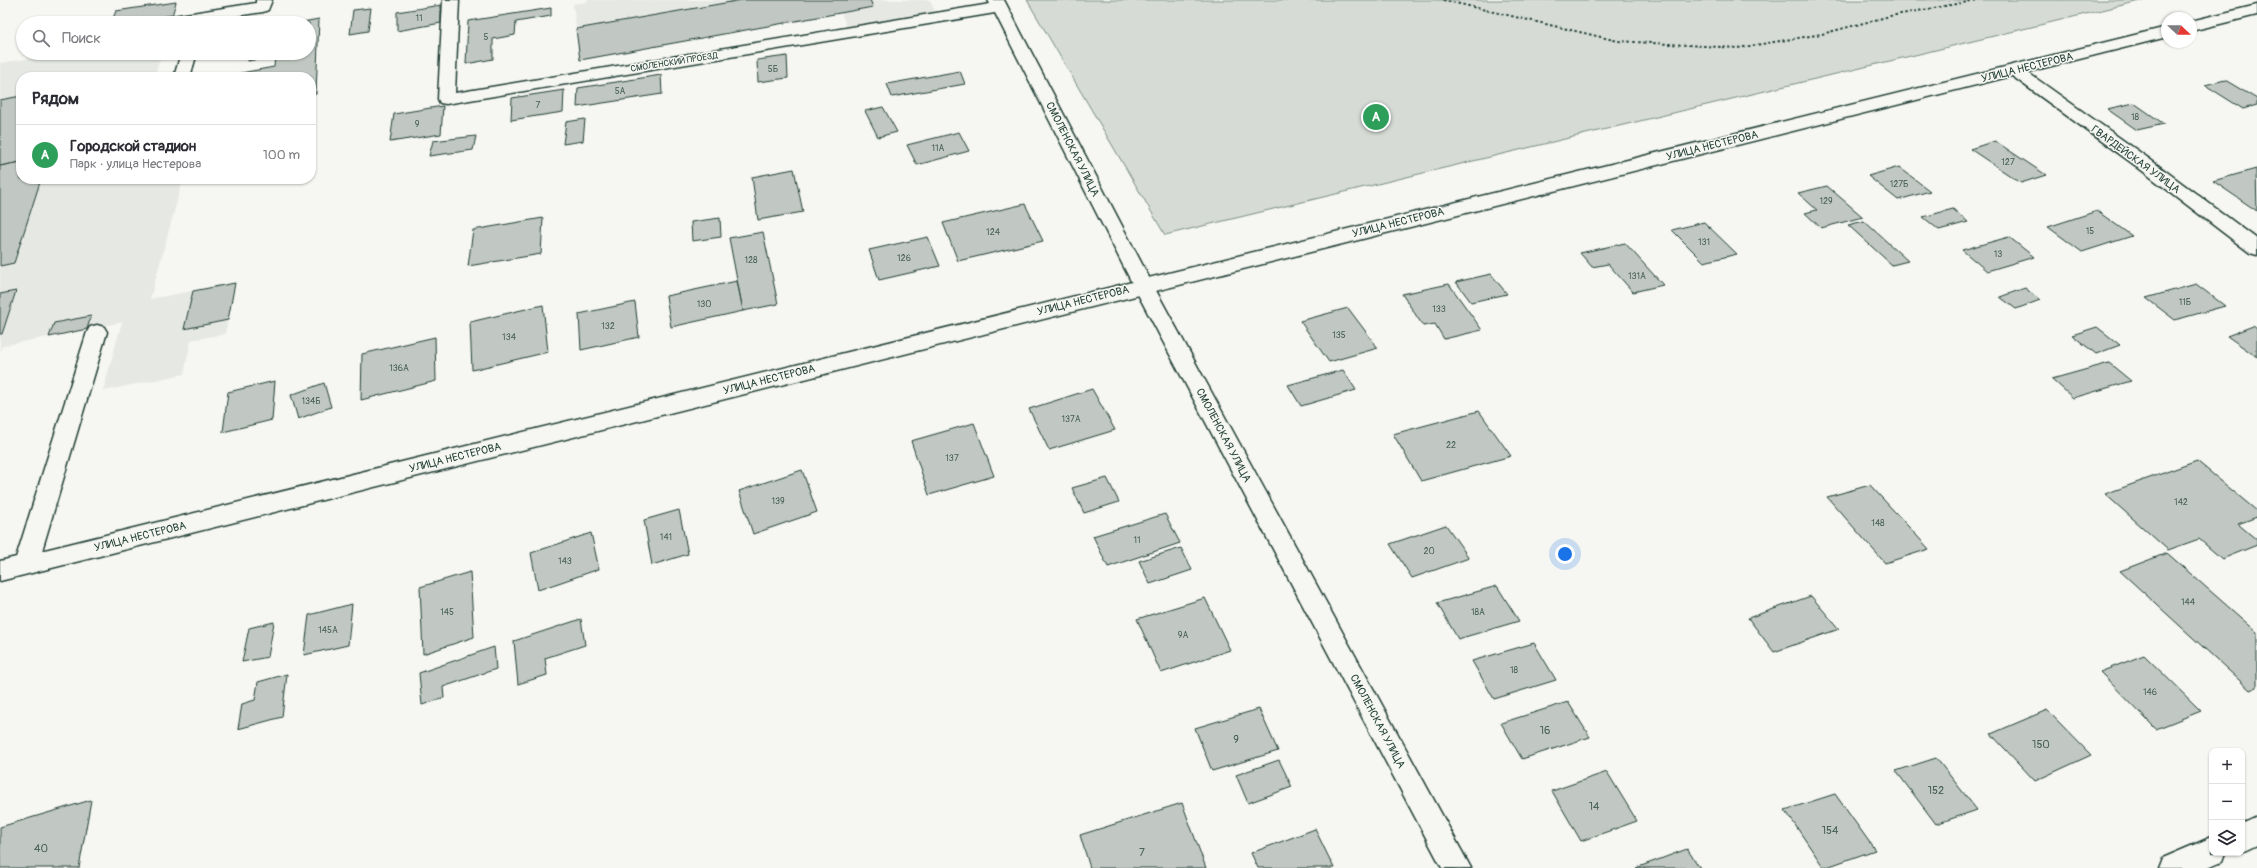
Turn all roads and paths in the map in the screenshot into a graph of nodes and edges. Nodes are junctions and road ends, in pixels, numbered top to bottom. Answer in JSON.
{"nodes":[{"id":1,"x":264,"y":0,"type":"edge"},
{"id":2,"x":451,"y":0,"type":"edge"},
{"id":3,"x":1443,"y":0,"type":"edge"},
{"id":4,"x":1978,"y":0,"type":"edge"},
{"id":5,"x":998,"y":4,"type":"edge"},
{"id":6,"x":2257,"y":10,"type":"edge"},
{"id":7,"x":218,"y":16,"type":"edge"},
{"id":8,"x":2197,"y":25,"type":"edge"},
{"id":9,"x":2161,"y":33,"type":"edge"},
{"id":10,"x":187,"y":60,"type":"edge"},
{"id":11,"x":2014,"y":70,"type":"junction"},
{"id":12,"x":183,"y":72,"type":"edge"},
{"id":13,"x":2257,"y":248,"type":"edge"},
{"id":14,"x":1143,"y":285,"type":"junction"},
{"id":15,"x":97,"y":332,"type":"dead end"},
{"id":16,"x":26,"y":564,"type":"junction"},
{"id":17,"x":0,"y":571,"type":"edge"},
{"id":18,"x":2257,"y":831,"type":"edge"},
{"id":19,"x":2245,"y":837,"type":"edge"},
{"id":20,"x":2209,"y":852,"type":"edge"},
{"id":21,"x":1457,"y":868,"type":"edge"},
{"id":22,"x":2172,"y":868,"type":"edge"}],
"edges":[{"from":1,"to":7,"type":"street"},
{"from":2,"to":5,"type":"street","name":"СМОЛЕНСКИЙ ПРОЕЗД"},
{"from":3,"to":4,"type":"path"},
{"from":5,"to":14,"type":"street","name":"СМОЛЕНСКАЯ УЛИЦА"},
{"from":6,"to":8,"type":"street"},
{"from":9,"to":11,"type":"street","name":"УЛИЦА НЕСТЕРОВА"},
{"from":10,"to":12,"type":"street"},
{"from":11,"to":13,"type":"street","name":"ГВАРДЕЙСКАЯ УЛИЦА"},
{"from":11,"to":14,"type":"street","name":"УЛИЦА НЕСТЕРОВА"},
{"from":14,"to":16,"type":"street","name":"УЛИЦА НЕСТЕРОВА"},
{"from":14,"to":21,"type":"street","name":"СМОЛЕНСКАЯ УЛИЦА"},
{"from":15,"to":16,"type":"street"},
{"from":16,"to":17,"type":"street","name":"УЛИЦА НЕСТЕРОВА"},
{"from":18,"to":19,"type":"street"},
{"from":20,"to":22,"type":"street"}]}
